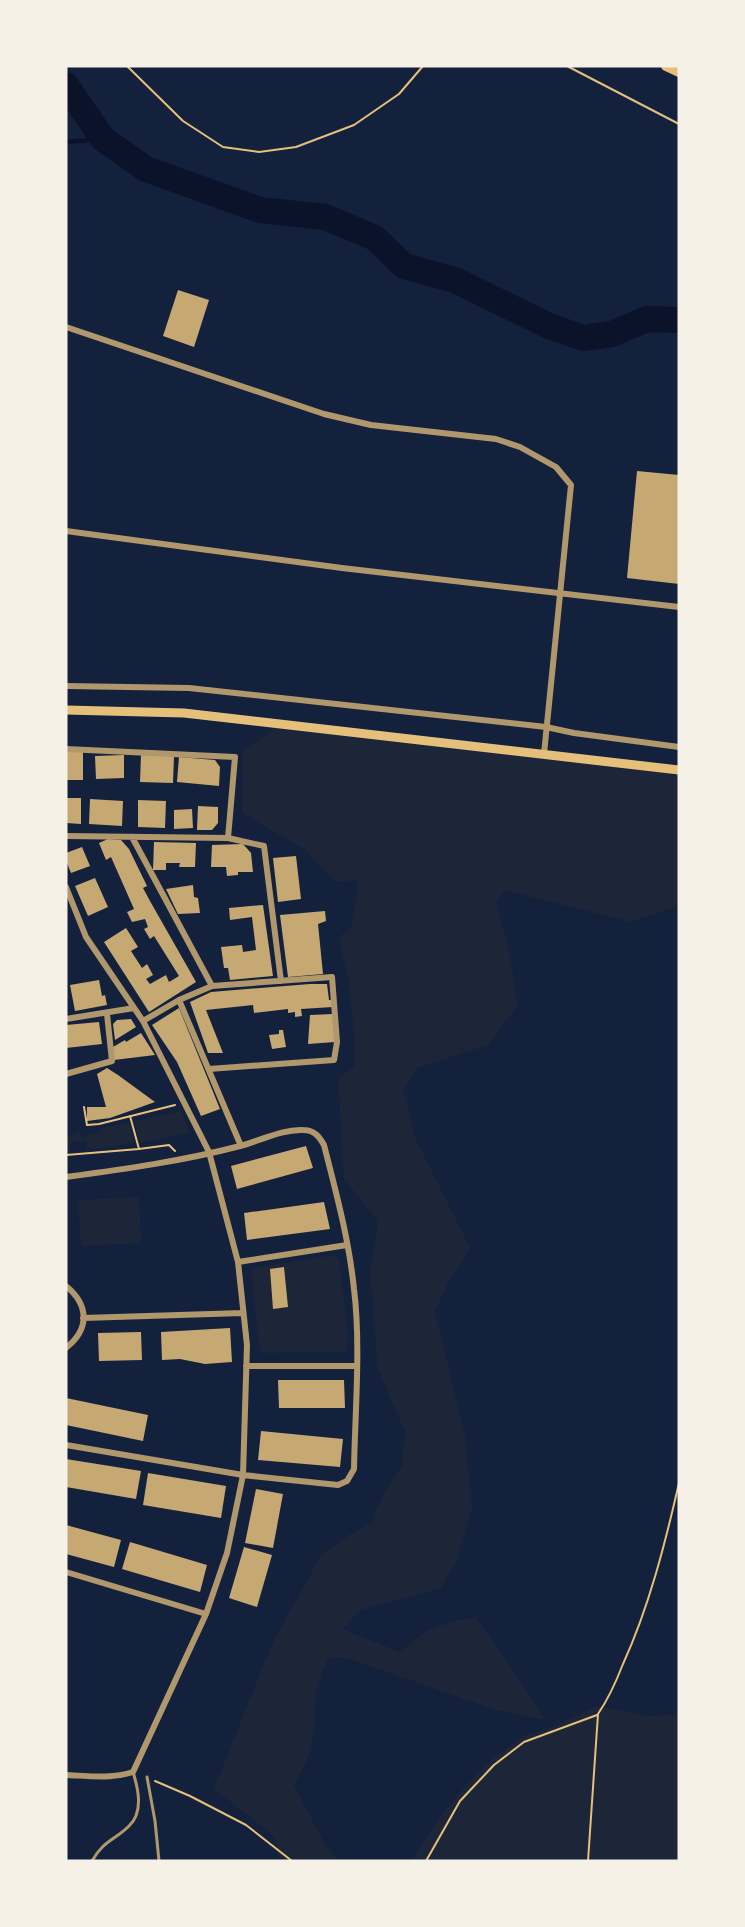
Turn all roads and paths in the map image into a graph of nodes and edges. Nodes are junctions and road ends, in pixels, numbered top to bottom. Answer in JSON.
{"nodes":[{"id":1,"x":127,"y":66,"type":"edge"},
{"id":2,"x":423,"y":66,"type":"edge"},
{"id":3,"x":567,"y":66,"type":"edge"},
{"id":4,"x":666,"y":66,"type":"edge"},
{"id":5,"x":679,"y":72,"type":"edge"},
{"id":6,"x":679,"y":124,"type":"edge"},
{"id":7,"x":66,"y":327,"type":"edge"},
{"id":8,"x":66,"y":531,"type":"edge"},
{"id":9,"x":560,"y":594,"type":"junction"},
{"id":10,"x":679,"y":607,"type":"edge"},
{"id":11,"x":66,"y":686,"type":"edge"},
{"id":12,"x":66,"y":710,"type":"edge"},
{"id":13,"x":546,"y":726,"type":"junction"},
{"id":14,"x":679,"y":747,"type":"edge"},
{"id":15,"x":66,"y":749,"type":"edge"},
{"id":16,"x":544,"y":754,"type":"junction"},
{"id":17,"x":679,"y":770,"type":"edge"},
{"id":18,"x":66,"y":836,"type":"edge"},
{"id":19,"x":132,"y":837,"type":"junction"},
{"id":20,"x":228,"y":838,"type":"junction"},
{"id":21,"x":66,"y":887,"type":"edge"},
{"id":22,"x":281,"y":981,"type":"junction"},
{"id":23,"x":212,"y":986,"type":"junction"},
{"id":24,"x":179,"y":1000,"type":"junction"},
{"id":25,"x":134,"y":1008,"type":"junction"},
{"id":26,"x":108,"y":1014,"type":"junction"},
{"id":27,"x":66,"y":1018,"type":"edge"},
{"id":28,"x":142,"y":1021,"type":"junction"},
{"id":29,"x":209,"y":1069,"type":"junction"},
{"id":30,"x":66,"y":1074,"type":"edge"},
{"id":31,"x":184,"y":1103,"type":"junction"},
{"id":32,"x":84,"y":1107,"type":"dead end"},
{"id":33,"x":130,"y":1116,"type":"junction"},
{"id":34,"x":241,"y":1146,"type":"junction"},
{"id":35,"x":139,"y":1149,"type":"junction"},
{"id":36,"x":209,"y":1152,"type":"junction"},
{"id":37,"x":66,"y":1155,"type":"edge"},
{"id":38,"x":183,"y":1159,"type":"junction"},
{"id":39,"x":66,"y":1177,"type":"edge"},
{"id":40,"x":347,"y":1245,"type":"junction"},
{"id":41,"x":238,"y":1262,"type":"junction"},
{"id":42,"x":66,"y":1286,"type":"edge"},
{"id":43,"x":243,"y":1313,"type":"junction"},
{"id":44,"x":83,"y":1318,"type":"junction"},
{"id":45,"x":66,"y":1348,"type":"edge"},
{"id":46,"x":246,"y":1366,"type":"junction"},
{"id":47,"x":356,"y":1366,"type":"junction"},
{"id":48,"x":66,"y":1445,"type":"edge"},
{"id":49,"x":243,"y":1474,"type":"junction"},
{"id":50,"x":679,"y":1482,"type":"edge"},
{"id":51,"x":66,"y":1572,"type":"edge"},
{"id":52,"x":206,"y":1614,"type":"junction"},
{"id":53,"x":598,"y":1714,"type":"junction"},
{"id":54,"x":133,"y":1772,"type":"junction"},
{"id":55,"x":66,"y":1775,"type":"edge"},
{"id":56,"x":147,"y":1778,"type":"joint"},
{"id":57,"x":92,"y":1861,"type":"edge"},
{"id":58,"x":159,"y":1861,"type":"edge"},
{"id":59,"x":292,"y":1861,"type":"edge"},
{"id":60,"x":426,"y":1861,"type":"edge"},
{"id":61,"x":588,"y":1861,"type":"edge"}],
"edges":[{"from":1,"to":2,"type":"path"},
{"from":3,"to":6,"type":"path"},
{"from":4,"to":5,"type":"highway"},
{"from":7,"to":9,"type":"street"},
{"from":8,"to":9,"type":"street"},
{"from":9,"to":10,"type":"street"},
{"from":9,"to":13,"type":"street"},
{"from":11,"to":13,"type":"street"},
{"from":12,"to":16,"type":"main road"},
{"from":13,"to":14,"type":"street"},
{"from":13,"to":16,"type":"street"},
{"from":15,"to":20,"type":"street"},
{"from":16,"to":17,"type":"main road"},
{"from":18,"to":19,"type":"street"},
{"from":19,"to":20,"type":"street"},
{"from":19,"to":23,"type":"street"},
{"from":20,"to":22,"type":"street"},
{"from":21,"to":25,"type":"street"},
{"from":22,"to":23,"type":"street"},
{"from":22,"to":29,"type":"street"},
{"from":23,"to":24,"type":"street"},
{"from":24,"to":28,"type":"street"},
{"from":24,"to":29,"type":"street"},
{"from":25,"to":26,"type":"street"},
{"from":25,"to":28,"type":"street"},
{"from":26,"to":27,"type":"street"},
{"from":26,"to":30,"type":"street"},
{"from":28,"to":31,"type":"street"},
{"from":29,"to":34,"type":"street"},
{"from":31,"to":33,"type":"path"},
{"from":31,"to":36,"type":"street"},
{"from":32,"to":33,"type":"path"},
{"from":33,"to":35,"type":"path"},
{"from":34,"to":36,"type":"street"},
{"from":34,"to":40,"type":"street"},
{"from":35,"to":37,"type":"path"},
{"from":35,"to":38,"type":"path"},
{"from":36,"to":38,"type":"street"},
{"from":36,"to":41,"type":"street"},
{"from":38,"to":39,"type":"street"},
{"from":40,"to":41,"type":"street"},
{"from":40,"to":47,"type":"street"},
{"from":41,"to":43,"type":"street"},
{"from":42,"to":44,"type":"street"},
{"from":43,"to":44,"type":"street"},
{"from":43,"to":46,"type":"street"},
{"from":44,"to":45,"type":"street"},
{"from":46,"to":47,"type":"street"},
{"from":46,"to":49,"type":"street"},
{"from":47,"to":49,"type":"street"},
{"from":48,"to":49,"type":"street"},
{"from":49,"to":52,"type":"street"},
{"from":50,"to":53,"type":"path"},
{"from":51,"to":52,"type":"street"},
{"from":52,"to":54,"type":"street"},
{"from":53,"to":60,"type":"path"},
{"from":53,"to":61,"type":"path"},
{"from":54,"to":55,"type":"street"},
{"from":54,"to":57,"type":"lane"},
{"from":56,"to":58,"type":"lane"},
{"from":56,"to":59,"type":"path"}]}
